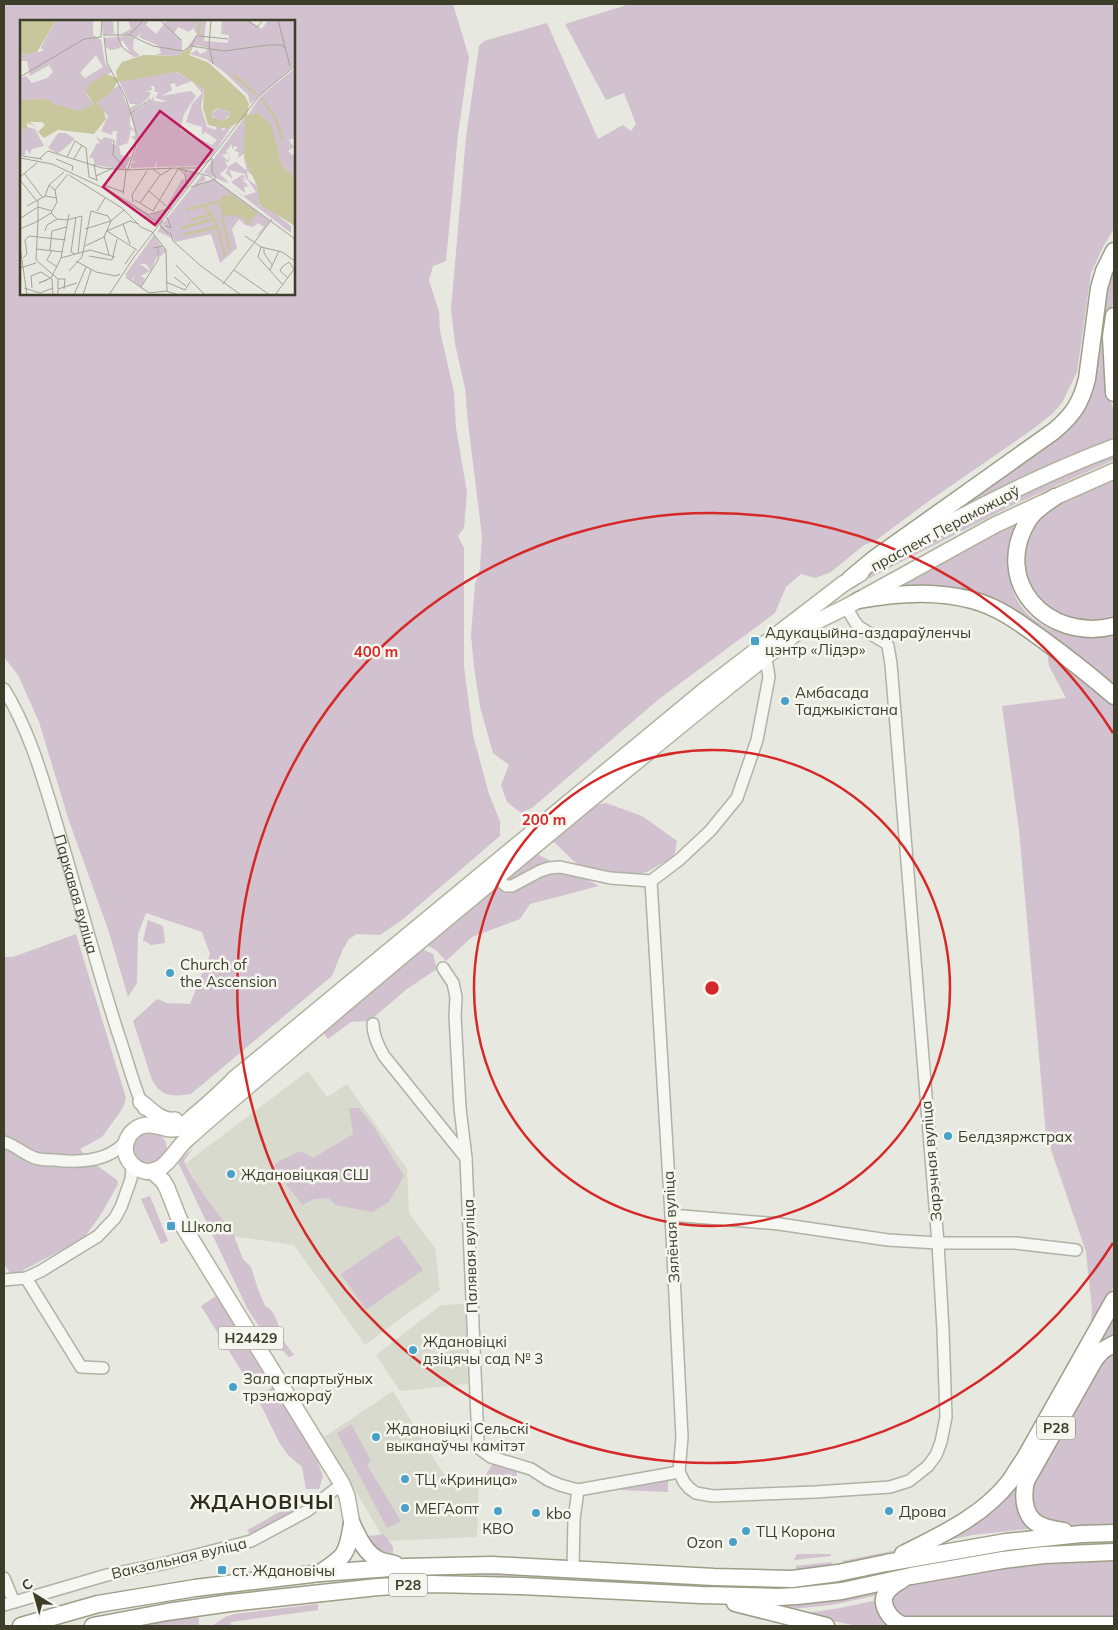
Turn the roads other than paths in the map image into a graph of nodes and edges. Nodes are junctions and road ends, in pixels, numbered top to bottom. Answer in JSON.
{"nodes":[{"id":1,"x":1114,"y":251,"type":"edge"},
{"id":2,"x":1114,"y":316,"type":"edge"},
{"id":3,"x":1114,"y":393,"type":"edge"},
{"id":4,"x":1114,"y":446,"type":"edge"},
{"id":5,"x":1114,"y":471,"type":"edge"},
{"id":6,"x":1055,"y":496,"type":"junction"},
{"id":7,"x":847,"y":582,"type":"junction"},
{"id":8,"x":852,"y":604,"type":"junction"},
{"id":9,"x":1114,"y":626,"type":"edge"},
{"id":10,"x":763,"y":659,"type":"junction"},
{"id":11,"x":4,"y":689,"type":"edge"},
{"id":12,"x":1114,"y":696,"type":"edge"},
{"id":13,"x":496,"y":878,"type":"junction"},
{"id":14,"x":651,"y":881,"type":"junction"},
{"id":15,"x":443,"y":968,"type":"dead end"},
{"id":16,"x":373,"y":1024,"type":"dead end"},
{"id":17,"x":240,"y":1074,"type":"junction"},
{"id":18,"x":141,"y":1102,"type":"junction"},
{"id":19,"x":160,"y":1127,"type":"junction"},
{"id":20,"x":137,"y":1128,"type":"junction"},
{"id":21,"x":4,"y":1142,"type":"edge"},
{"id":22,"x":466,"y":1158,"type":"junction"},
{"id":23,"x":168,"y":1160,"type":"junction"},
{"id":24,"x":132,"y":1163,"type":"junction"},
{"id":25,"x":167,"y":1188,"type":"junction"},
{"id":26,"x":671,"y":1215,"type":"junction"},
{"id":27,"x":938,"y":1243,"type":"junction"},
{"id":28,"x":1076,"y":1250,"type":"dead end"},
{"id":29,"x":26,"y":1278,"type":"junction"},
{"id":30,"x":4,"y":1280,"type":"edge"},
{"id":31,"x":1114,"y":1300,"type":"edge"},
{"id":32,"x":1114,"y":1344,"type":"edge"},
{"id":33,"x":103,"y":1368,"type":"dead end"},
{"id":34,"x":679,"y":1472,"type":"junction"},
{"id":35,"x":342,"y":1484,"type":"junction"},
{"id":36,"x":578,"y":1490,"type":"junction"},
{"id":37,"x":352,"y":1524,"type":"junction"},
{"id":38,"x":1114,"y":1533,"type":"edge"},
{"id":39,"x":1078,"y":1534,"type":"junction"},
{"id":40,"x":1114,"y":1552,"type":"edge"},
{"id":41,"x":886,"y":1562,"type":"junction"},
{"id":42,"x":405,"y":1567,"type":"junction"},
{"id":43,"x":572,"y":1569,"type":"junction"},
{"id":44,"x":320,"y":1574,"type":"junction"},
{"id":45,"x":911,"y":1576,"type":"junction"},
{"id":46,"x":4,"y":1578,"type":"edge"},
{"id":47,"x":701,"y":1595,"type":"junction"},
{"id":48,"x":9,"y":1604,"type":"edge"},
{"id":49,"x":1114,"y":1625,"type":"edge"},
{"id":50,"x":21,"y":1626,"type":"edge"},
{"id":51,"x":93,"y":1626,"type":"edge"},
{"id":52,"x":826,"y":1626,"type":"edge"}],
"edges":[{"from":1,"to":7,"type":"highway"},
{"from":2,"to":3,"type":"highway"},
{"from":4,"to":7,"type":"main road","name":"праспект Пераможцаў"},
{"from":5,"to":6,"type":"main road"},
{"from":6,"to":8,"type":"main road"},
{"from":6,"to":9,"type":"highway"},
{"from":7,"to":8,"type":"main road"},
{"from":7,"to":17,"type":"main road","name":"праспект Пераможцаў"},
{"from":8,"to":10,"type":"main road"},
{"from":8,"to":12,"type":"highway"},
{"from":8,"to":27,"type":"street","name":"Зарэчная вуліца"},
{"from":10,"to":13,"type":"main road"},
{"from":10,"to":14,"type":"street"},
{"from":11,"to":18,"type":"street","name":"Паркавая вуліца","number":"Н24429"},
{"from":13,"to":14,"type":"street"},
{"from":13,"to":23,"type":"main road"},
{"from":14,"to":26,"type":"street","name":"Зялёная вуліца"},
{"from":15,"to":22,"type":"street","name":"Палявая вуліца"},
{"from":16,"to":22,"type":"street"},
{"from":17,"to":18,"type":"main road"},
{"from":17,"to":19,"type":"main road"},
{"from":18,"to":19,"type":"street","name":"Паркавая вуліца","number":"Н24429"},
{"from":18,"to":20,"type":"street","name":"Паркавая вуліца","number":"Н24429"},
{"from":19,"to":20,"type":"main road"},
{"from":19,"to":23,"type":"main road","number":"Н24429"},
{"from":20,"to":24,"type":"main road","number":"Н24429"},
{"from":21,"to":24,"type":"street"},
{"from":22,"to":36,"type":"street","name":"Палявая вуліца"},
{"from":23,"to":24,"type":"main road"},
{"from":23,"to":25,"type":"main road","number":"Н24429"},
{"from":24,"to":25,"type":"main road","number":"Н24429"},
{"from":24,"to":29,"type":"street"},
{"from":25,"to":35,"type":"main road","number":"Н24429"},
{"from":26,"to":27,"type":"street"},
{"from":26,"to":34,"type":"street","name":"Зялёная вуліца"},
{"from":27,"to":28,"type":"street"},
{"from":27,"to":34,"type":"street","name":"Зарэчная вуліца"},
{"from":29,"to":30,"type":"street"},
{"from":29,"to":33,"type":"street"},
{"from":31,"to":41,"type":"highway","number":"Р28"},
{"from":32,"to":39,"type":"highway","number":"Р28"},
{"from":34,"to":36,"type":"street"},
{"from":35,"to":37,"type":"main road","number":"Н24429"},
{"from":35,"to":48,"type":"street","name":"Вакзальная вуліца"},
{"from":36,"to":43,"type":"street"},
{"from":37,"to":42,"type":"highway","number":"Н24429"},
{"from":37,"to":44,"type":"highway","number":"Н24429"},
{"from":38,"to":39,"type":"highway","number":"Р28"},
{"from":39,"to":41,"type":"highway","number":"Р28"},
{"from":40,"to":45,"type":"highway","number":"Р28"},
{"from":41,"to":43,"type":"highway","number":"Р28"},
{"from":42,"to":43,"type":"highway","number":"Р28"},
{"from":42,"to":44,"type":"highway","number":"Р28"},
{"from":44,"to":50,"type":"highway","number":"Р28"},
{"from":45,"to":47,"type":"highway","number":"Р28"},
{"from":45,"to":49,"type":"highway","number":"Р28"},
{"from":46,"to":48,"type":"street"},
{"from":47,"to":51,"type":"highway","number":"Р28"},
{"from":47,"to":52,"type":"highway","number":"Р28"}]}
